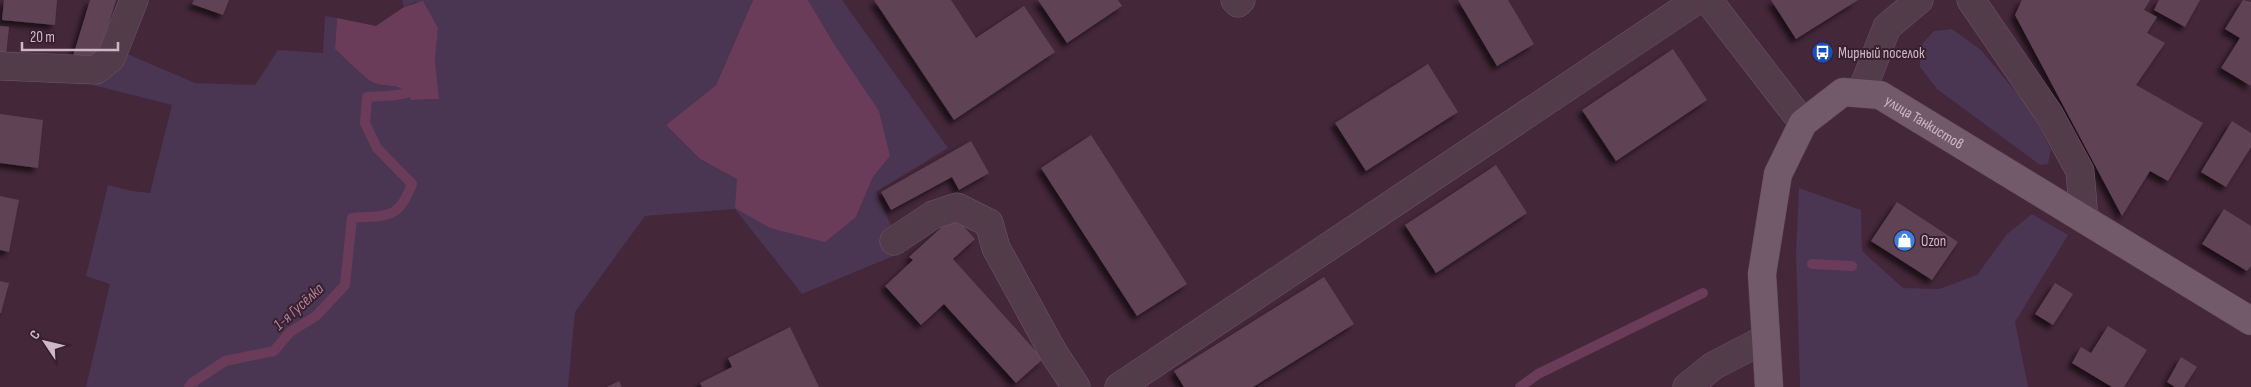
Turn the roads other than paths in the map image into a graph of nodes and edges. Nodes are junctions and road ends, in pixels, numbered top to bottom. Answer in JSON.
{"nodes":[{"id":1,"x":134,"y":0,"type":"edge"},
{"id":2,"x":1236,"y":0,"type":"edge"},
{"id":3,"x":1241,"y":0,"type":"edge"},
{"id":4,"x":1697,"y":0,"type":"edge"},
{"id":5,"x":1708,"y":0,"type":"edge"},
{"id":6,"x":1919,"y":0,"type":"edge"},
{"id":7,"x":1971,"y":0,"type":"edge"},
{"id":8,"x":0,"y":66,"type":"edge"},
{"id":9,"x":1860,"y":93,"type":"junction"},
{"id":10,"x":1803,"y":123,"type":"junction"},
{"id":11,"x":2084,"y":219,"type":"junction"},
{"id":12,"x":894,"y":241,"type":"dead end"},
{"id":13,"x":2251,"y":321,"type":"edge"},
{"id":14,"x":1765,"y":339,"type":"junction"},
{"id":15,"x":1076,"y":387,"type":"edge"},
{"id":16,"x":1119,"y":387,"type":"edge"},
{"id":17,"x":1687,"y":387,"type":"edge"},
{"id":18,"x":1769,"y":387,"type":"edge"}],
"edges":[{"from":1,"to":8,"type":"street"},
{"from":2,"to":3,"type":"street"},
{"from":4,"to":16,"type":"street"},
{"from":5,"to":10,"type":"street"},
{"from":6,"to":9,"type":"street"},
{"from":7,"to":11,"type":"street"},
{"from":9,"to":10,"type":"main road","name":"улица Танкистов"},
{"from":9,"to":11,"type":"main road","name":"улица Танкистов"},
{"from":10,"to":14,"type":"main road","name":"улица Танкистов"},
{"from":11,"to":13,"type":"main road","name":"улица Танкистов"},
{"from":12,"to":15,"type":"street"},
{"from":14,"to":17,"type":"street"},
{"from":14,"to":18,"type":"main road","name":"улица Танкистов"}]}
